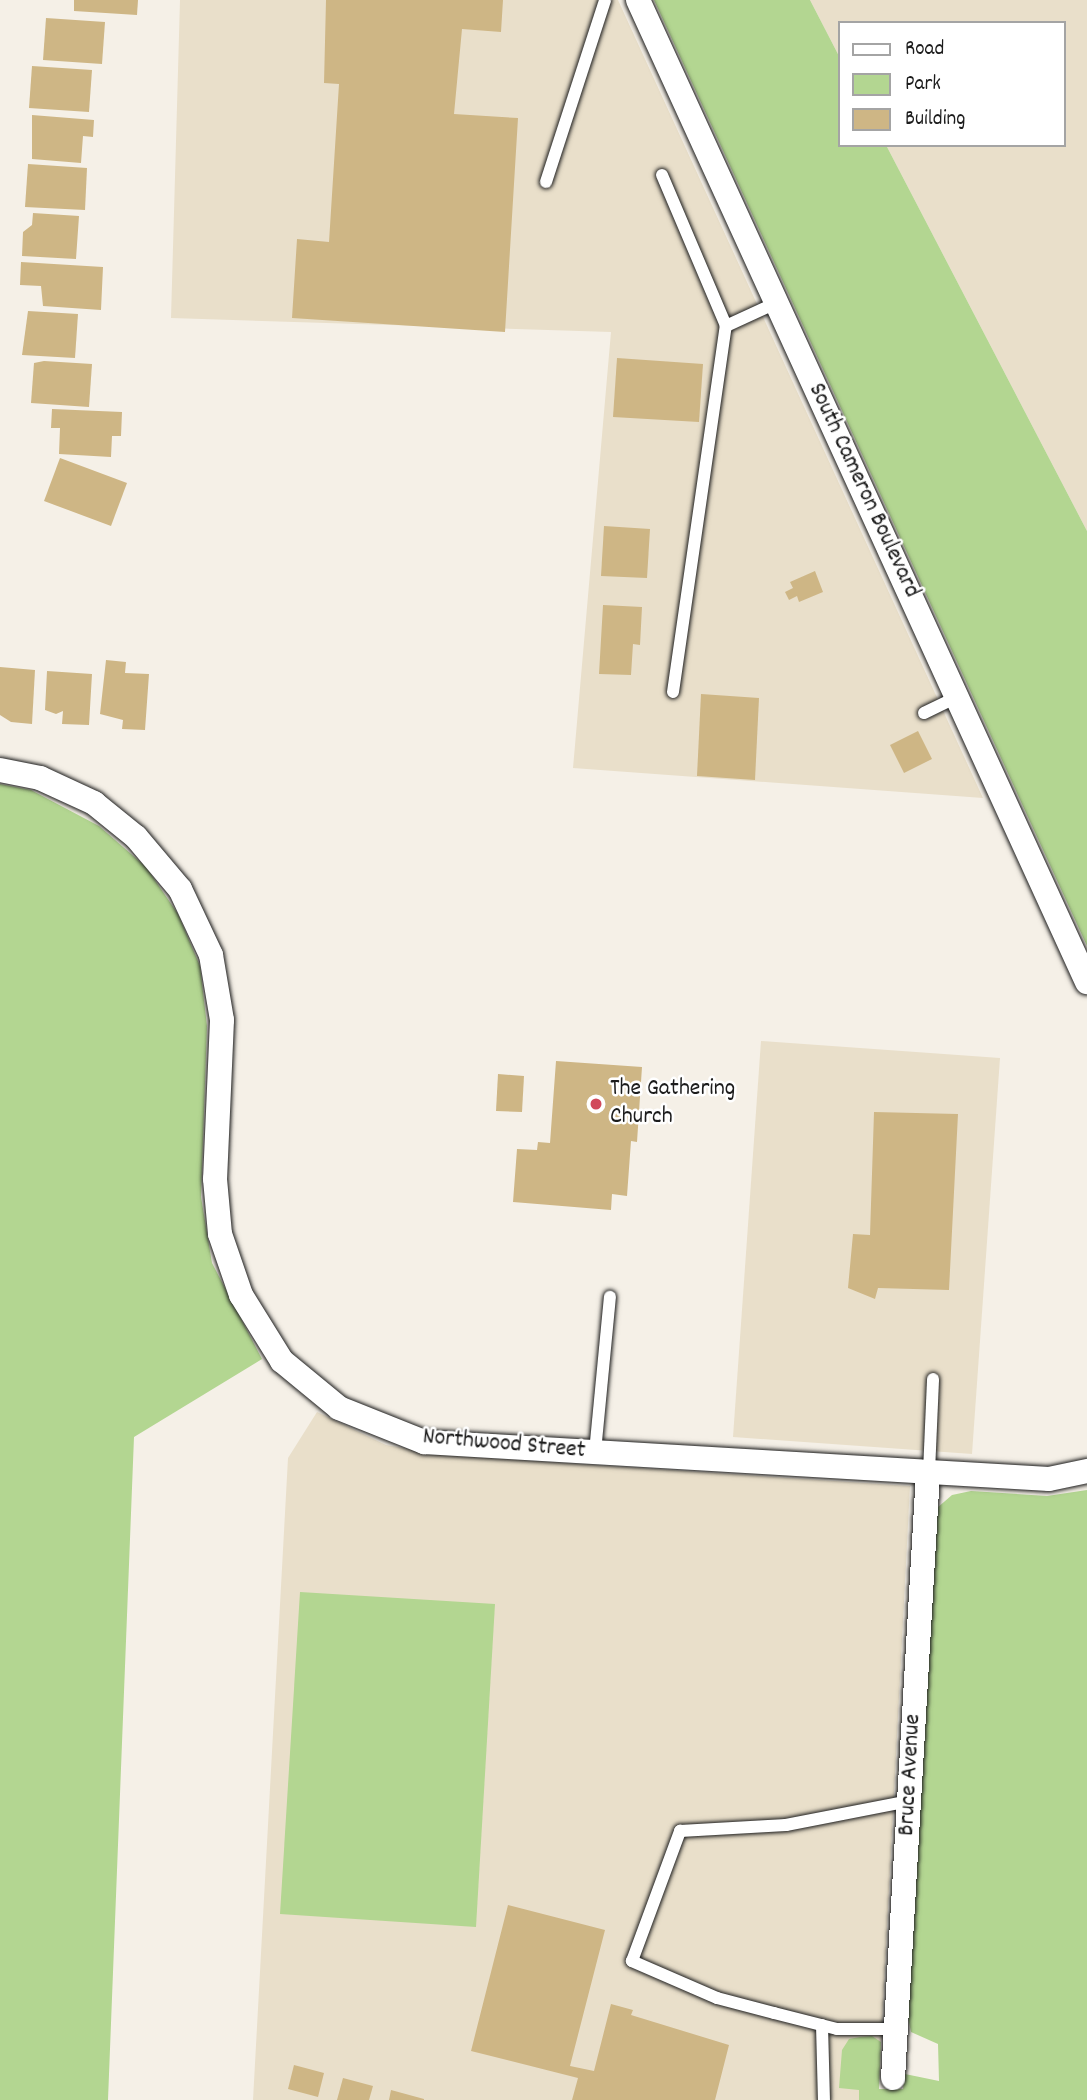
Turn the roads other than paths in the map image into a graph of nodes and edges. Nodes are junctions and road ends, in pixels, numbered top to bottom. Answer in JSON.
{"nodes":[{"id":1,"x":605,"y":0,"type":"edge"},
{"id":2,"x":638,"y":0,"type":"edge"},
{"id":3,"x":662,"y":175,"type":"dead end"},
{"id":4,"x":546,"y":182,"type":"dead end"},
{"id":5,"x":776,"y":303,"type":"junction"},
{"id":6,"x":726,"y":326,"type":"junction"},
{"id":7,"x":673,"y":692,"type":"dead end"},
{"id":8,"x":957,"y":696,"type":"junction"},
{"id":9,"x":924,"y":713,"type":"dead end"},
{"id":10,"x":0,"y":770,"type":"edge"},
{"id":11,"x":1087,"y":982,"type":"edge"},
{"id":12,"x":610,"y":1297,"type":"dead end"},
{"id":13,"x":933,"y":1379,"type":"dead end"},
{"id":14,"x":595,"y":1452,"type":"junction"},
{"id":15,"x":1087,"y":1471,"type":"edge"},
{"id":16,"x":929,"y":1472,"type":"junction"},
{"id":17,"x":909,"y":1801,"type":"junction"},
{"id":18,"x":822,"y":2025,"type":"junction"},
{"id":19,"x":896,"y":2029,"type":"junction"},
{"id":20,"x":893,"y":2078,"type":"dead end"},
{"id":21,"x":824,"y":2100,"type":"edge"}],
"edges":[{"from":1,"to":4,"type":"lane"},
{"from":2,"to":5,"type":"street","name":"South Cameron Boulevard"},
{"from":3,"to":6,"type":"lane"},
{"from":5,"to":6,"type":"lane"},
{"from":5,"to":8,"type":"street","name":"South Cameron Boulevard"},
{"from":6,"to":7,"type":"lane"},
{"from":8,"to":9,"type":"lane"},
{"from":8,"to":11,"type":"street","name":"South Cameron Boulevard"},
{"from":10,"to":14,"type":"street","name":"Northwood Street"},
{"from":12,"to":14,"type":"lane"},
{"from":13,"to":16,"type":"lane"},
{"from":14,"to":16,"type":"street","name":"Northwood Street"},
{"from":15,"to":16,"type":"street","name":"Northwood Street"},
{"from":16,"to":17,"type":"street","name":"Bruce Avenue"},
{"from":17,"to":18,"type":"lane"},
{"from":17,"to":19,"type":"street","name":"Bruce Avenue"},
{"from":18,"to":19,"type":"lane"},
{"from":18,"to":21,"type":"lane"},
{"from":19,"to":20,"type":"street","name":"Bruce Avenue"}]}
